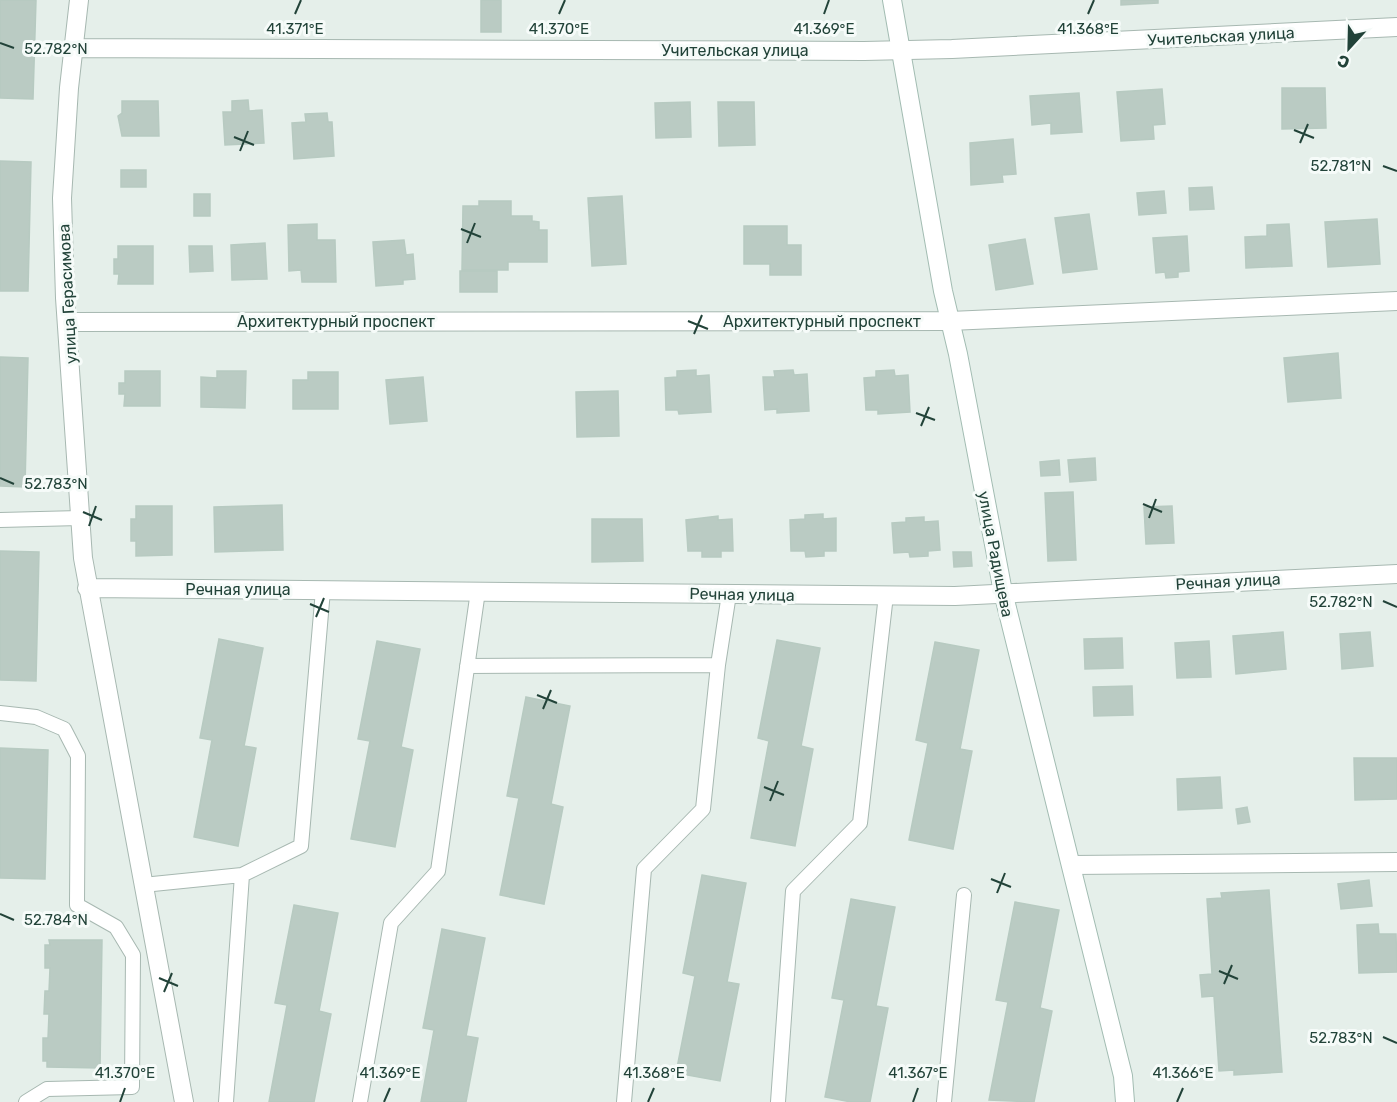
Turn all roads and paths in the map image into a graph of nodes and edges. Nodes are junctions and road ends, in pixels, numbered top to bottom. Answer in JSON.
{"nodes":[{"id":1,"x":79,"y":0,"type":"edge"},
{"id":2,"x":892,"y":0,"type":"edge"},
{"id":3,"x":1397,"y":27,"type":"edge"},
{"id":4,"x":73,"y":48,"type":"junction"},
{"id":5,"x":899,"y":50,"type":"junction"},
{"id":6,"x":1397,"y":301,"type":"edge"},
{"id":7,"x":950,"y":321,"type":"junction"},
{"id":8,"x":67,"y":322,"type":"junction"},
{"id":9,"x":80,"y":518,"type":"junction"},
{"id":10,"x":0,"y":520,"type":"edge"},
{"id":11,"x":1397,"y":574,"type":"edge"},
{"id":12,"x":87,"y":588,"type":"junction"},
{"id":13,"x":323,"y":590,"type":"junction"},
{"id":14,"x":478,"y":591,"type":"junction"},
{"id":15,"x":1003,"y":592,"type":"junction"},
{"id":16,"x":729,"y":594,"type":"junction"},
{"id":17,"x":886,"y":595,"type":"junction"},
{"id":18,"x":718,"y":665,"type":"junction"},
{"id":19,"x":467,"y":666,"type":"junction"},
{"id":20,"x":0,"y":713,"type":"edge"},
{"id":21,"x":1397,"y":862,"type":"edge"},
{"id":22,"x":1072,"y":865,"type":"junction"},
{"id":23,"x":242,"y":875,"type":"junction"},
{"id":24,"x":143,"y":885,"type":"junction"},
{"id":25,"x":964,"y":895,"type":"dead end"},
{"id":26,"x":26,"y":1102,"type":"edge"},
{"id":27,"x":184,"y":1102,"type":"edge"},
{"id":28,"x":226,"y":1102,"type":"edge"},
{"id":29,"x":360,"y":1102,"type":"edge"},
{"id":30,"x":624,"y":1102,"type":"edge"},
{"id":31,"x":778,"y":1102,"type":"edge"},
{"id":32,"x":944,"y":1102,"type":"edge"},
{"id":33,"x":1125,"y":1102,"type":"edge"}],
"edges":[{"from":1,"to":4,"type":"street","name":"улица Герасимова"},
{"from":2,"to":5,"type":"street","name":"улица Радищева"},
{"from":3,"to":5,"type":"street","name":"Учительская улица"},
{"from":4,"to":5,"type":"street","name":"Учительская улица"},
{"from":4,"to":8,"type":"street","name":"улица Герасимова"},
{"from":5,"to":7,"type":"street","name":"улица Радищева"},
{"from":6,"to":7,"type":"street","name":"Архитектурный проспект"},
{"from":7,"to":8,"type":"street","name":"Архитектурный проспект"},
{"from":7,"to":15,"type":"street","name":"улица Радищева"},
{"from":8,"to":9,"type":"street","name":"улица Герасимова"},
{"from":9,"to":10,"type":"lane"},
{"from":9,"to":12,"type":"street","name":"улица Герасимова"},
{"from":11,"to":15,"type":"street","name":"Речная улица"},
{"from":12,"to":13,"type":"street","name":"Речная улица"},
{"from":12,"to":24,"type":"street","name":"улица Герасимова"},
{"from":13,"to":14,"type":"street","name":"Речная улица"},
{"from":13,"to":23,"type":"lane"},
{"from":14,"to":16,"type":"street","name":"Речная улица"},
{"from":14,"to":19,"type":"lane"},
{"from":15,"to":17,"type":"street","name":"Речная улица"},
{"from":15,"to":22,"type":"street","name":"улица Радищева"},
{"from":16,"to":17,"type":"street","name":"Речная улица"},
{"from":16,"to":18,"type":"lane"},
{"from":17,"to":31,"type":"lane"},
{"from":18,"to":19,"type":"lane"},
{"from":18,"to":30,"type":"lane"},
{"from":19,"to":29,"type":"lane"},
{"from":20,"to":26,"type":"lane"},
{"from":21,"to":22,"type":"street"},
{"from":22,"to":33,"type":"street","name":"улица Радищева"},
{"from":23,"to":24,"type":"lane"},
{"from":23,"to":28,"type":"lane"},
{"from":24,"to":27,"type":"street","name":"улица Герасимова"},
{"from":25,"to":32,"type":"lane"}]}
